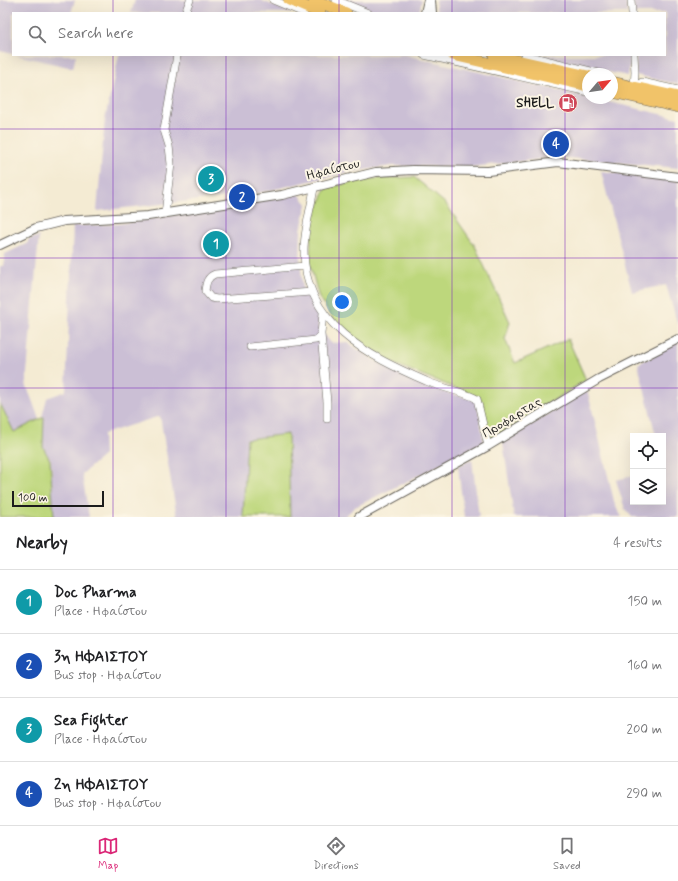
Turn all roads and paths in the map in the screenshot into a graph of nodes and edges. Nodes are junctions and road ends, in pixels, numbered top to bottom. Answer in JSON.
{"nodes":[{"id":1,"x":190,"y":0,"type":"edge"},
{"id":2,"x":273,"y":0,"type":"edge"},
{"id":3,"x":314,"y":0,"type":"edge"},
{"id":4,"x":336,"y":0,"type":"edge"},
{"id":5,"x":429,"y":0,"type":"edge"},
{"id":6,"x":631,"y":0,"type":"edge"},
{"id":7,"x":292,"y":3,"type":"edge"},
{"id":8,"x":185,"y":12,"type":"edge"},
{"id":9,"x":303,"y":12,"type":"edge"},
{"id":10,"x":317,"y":12,"type":"edge"},
{"id":11,"x":344,"y":12,"type":"edge"},
{"id":12,"x":366,"y":12,"type":"edge"},
{"id":13,"x":425,"y":12,"type":"edge"},
{"id":14,"x":432,"y":12,"type":"edge"},
{"id":15,"x":632,"y":12,"type":"edge"},
{"id":16,"x":176,"y":56,"type":"edge"},
{"id":17,"x":432,"y":56,"type":"edge"},
{"id":18,"x":458,"y":56,"type":"edge"},
{"id":19,"x":526,"y":56,"type":"edge"},
{"id":20,"x":634,"y":56,"type":"edge"},
{"id":21,"x":491,"y":63,"type":"edge"},
{"id":22,"x":547,"y":72,"type":"junction"},
{"id":23,"x":582,"y":73,"type":"edge"},
{"id":24,"x":582,"y":75,"type":"edge"},
{"id":25,"x":582,"y":84,"type":"edge"},
{"id":26,"x":618,"y":85,"type":"edge"},
{"id":27,"x":618,"y":87,"type":"edge"},
{"id":28,"x":634,"y":87,"type":"junction"},
{"id":29,"x":582,"y":89,"type":"edge"},
{"id":30,"x":678,"y":90,"type":"edge"},
{"id":31,"x":678,"y":97,"type":"edge"},
{"id":32,"x":618,"y":98,"type":"edge"},
{"id":33,"x":645,"y":102,"type":"junction"},
{"id":34,"x":678,"y":107,"type":"edge"},
{"id":35,"x":678,"y":112,"type":"edge"},
{"id":36,"x":678,"y":177,"type":"edge"},
{"id":37,"x":314,"y":188,"type":"junction"},
{"id":38,"x":165,"y":214,"type":"junction"},
{"id":39,"x":0,"y":245,"type":"edge"},
{"id":40,"x":305,"y":266,"type":"junction"},
{"id":41,"x":312,"y":292,"type":"junction"},
{"id":42,"x":323,"y":313,"type":"junction"},
{"id":43,"x":321,"y":334,"type":"junction"},
{"id":44,"x":678,"y":339,"type":"edge"},
{"id":45,"x":250,"y":347,"type":"dead end"},
{"id":46,"x":327,"y":419,"type":"dead end"},
{"id":47,"x":488,"y":446,"type":"junction"},
{"id":48,"x":359,"y":517,"type":"edge"}],
"edges":[{"from":1,"to":8,"type":"street"},
{"from":2,"to":7,"type":"street"},
{"from":3,"to":11,"type":"main road"},
{"from":4,"to":12,"type":"street"},
{"from":5,"to":13,"type":"street"},
{"from":5,"to":14,"type":"street"},
{"from":6,"to":15,"type":"street"},
{"from":7,"to":9,"type":"street"},
{"from":7,"to":10,"type":"main road"},
{"from":16,"to":38,"type":"street"},
{"from":17,"to":21,"type":"street"},
{"from":18,"to":21,"type":"main road"},
{"from":19,"to":22,"type":"street"},
{"from":20,"to":28,"type":"street"},
{"from":21,"to":22,"type":"main road"},
{"from":21,"to":22,"type":"street"},
{"from":22,"to":23,"type":"street"},
{"from":22,"to":24,"type":"main road"},
{"from":22,"to":25,"type":"main road"},
{"from":22,"to":29,"type":"street"},
{"from":26,"to":28,"type":"main road"},
{"from":27,"to":33,"type":"main road"},
{"from":28,"to":30,"type":"street"},
{"from":28,"to":31,"type":"main road"},
{"from":32,"to":33,"type":"street"},
{"from":33,"to":34,"type":"main road"},
{"from":33,"to":35,"type":"street"},
{"from":36,"to":37,"type":"street","name":"Ηφαίστου"},
{"from":37,"to":38,"type":"street","name":"Ηφαίστου"},
{"from":37,"to":40,"type":"street"},
{"from":38,"to":39,"type":"street","name":"Ηφαίστου"},
{"from":40,"to":41,"type":"street"},
{"from":40,"to":41,"type":"street"},
{"from":41,"to":42,"type":"street"},
{"from":42,"to":43,"type":"street"},
{"from":42,"to":47,"type":"street"},
{"from":43,"to":45,"type":"street"},
{"from":43,"to":46,"type":"street"},
{"from":44,"to":47,"type":"street","name":"Προφαρτας"},
{"from":47,"to":48,"type":"street","name":"Προφαρτας"}]}
